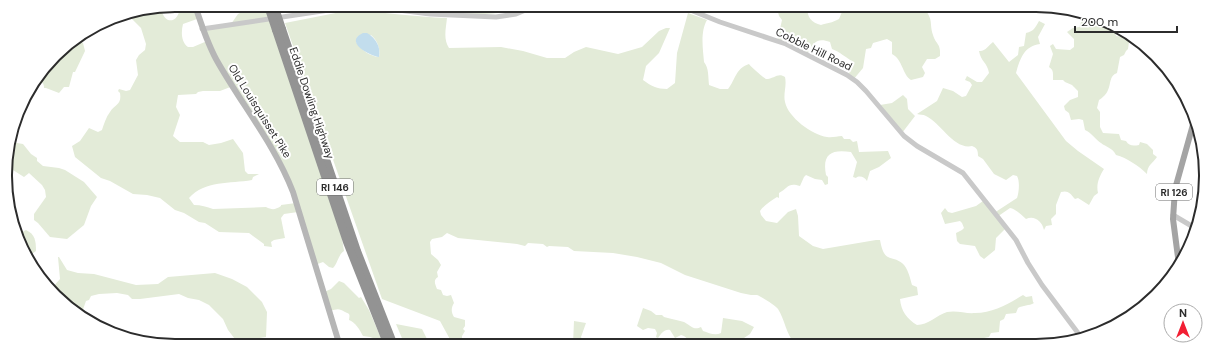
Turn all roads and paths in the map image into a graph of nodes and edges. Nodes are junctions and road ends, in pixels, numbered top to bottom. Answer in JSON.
{"nodes":[{"id":1,"x":197,"y":12,"type":"edge"},
{"id":2,"x":273,"y":12,"type":"edge"},
{"id":3,"x":316,"y":12,"type":"edge"},
{"id":4,"x":414,"y":12,"type":"edge"},
{"id":5,"x":521,"y":12,"type":"edge"},
{"id":6,"x":695,"y":12,"type":"edge"},
{"id":7,"x":202,"y":29,"type":"junction"},
{"id":8,"x":279,"y":29,"type":"junction"},
{"id":9,"x":1192,"y":129,"type":"edge"},
{"id":10,"x":1173,"y":215,"type":"junction"},
{"id":11,"x":1191,"y":225,"type":"edge"},
{"id":12,"x":1178,"y":255,"type":"edge"},
{"id":13,"x":1078,"y":333,"type":"edge"},
{"id":14,"x":338,"y":339,"type":"edge"},
{"id":15,"x":385,"y":339,"type":"edge"},
{"id":16,"x":391,"y":339,"type":"edge"}],
"edges":[{"from":1,"to":7,"type":"main road","name":"Old Louisquisset Pike"},
{"from":2,"to":8,"type":"highway","name":"Eddie Dowling Highway","number":"RI 146","bridge":true},
{"from":3,"to":7,"type":"street"},
{"from":4,"to":5,"type":"street"},
{"from":6,"to":13,"type":"street","name":"Cobble Hill Road"},
{"from":7,"to":14,"type":"main road","name":"Old Louisquisset Pike"},
{"from":8,"to":15,"type":"highway","name":"Eddie Dowling Highway","number":"RI 146"},
{"from":8,"to":16,"type":"highway","name":"Eddie Dowling Highway","number":"RI 146"},
{"from":9,"to":10,"type":"main road","number":"RI 126"},
{"from":10,"to":11,"type":"street"},
{"from":10,"to":12,"type":"main road","number":"RI 126"}]}
